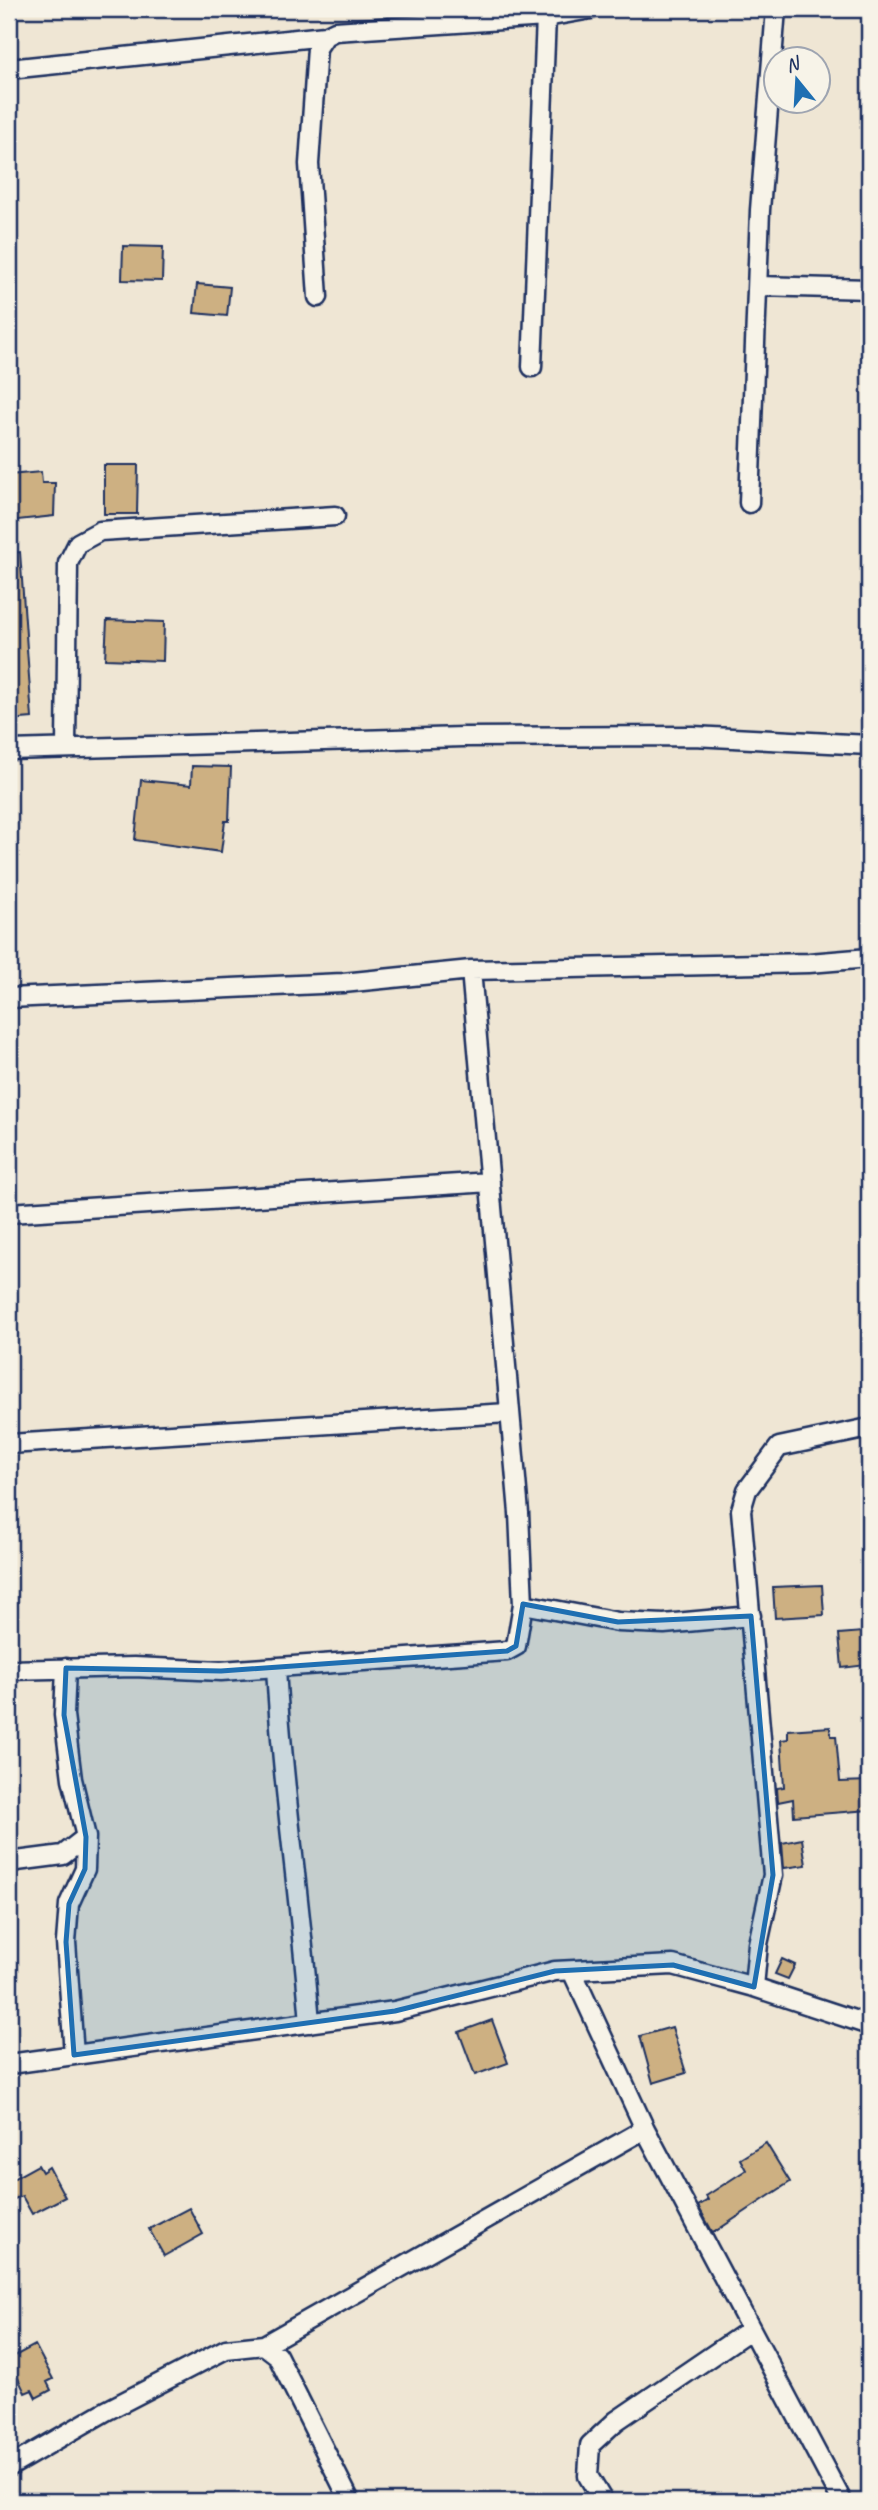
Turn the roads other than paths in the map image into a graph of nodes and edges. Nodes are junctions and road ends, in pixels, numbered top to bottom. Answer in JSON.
{"nodes":[{"id":1,"x":591,"y":9,"type":"edge"},
{"id":2,"x":776,"y":9,"type":"edge"},
{"id":3,"x":546,"y":17,"type":"junction"},
{"id":4,"x":325,"y":36,"type":"junction"},
{"id":5,"x":9,"y":69,"type":"edge"},
{"id":6,"x":758,"y":286,"type":"junction"},
{"id":7,"x":869,"y":289,"type":"edge"},
{"id":8,"x":318,"y":296,"type":"dead end"},
{"id":9,"x":532,"y":367,"type":"dead end"},
{"id":10,"x":750,"y":503,"type":"dead end"},
{"id":11,"x":335,"y":516,"type":"dead end"},
{"id":12,"x":869,"y":746,"type":"edge"},
{"id":13,"x":66,"y":747,"type":"junction"},
{"id":14,"x":9,"y":750,"type":"edge"},
{"id":15,"x":869,"y":958,"type":"edge"},
{"id":16,"x":471,"y":970,"type":"junction"},
{"id":17,"x":9,"y":998,"type":"edge"},
{"id":18,"x":489,"y":1182,"type":"junction"},
{"id":19,"x":9,"y":1213,"type":"edge"},
{"id":20,"x":508,"y":1413,"type":"junction"},
{"id":21,"x":869,"y":1428,"type":"edge"},
{"id":22,"x":9,"y":1444,"type":"edge"},
{"id":23,"x":523,"y":1604,"type":"junction"},
{"id":24,"x":751,"y":1616,"type":"junction"},
{"id":25,"x":276,"y":1667,"type":"junction"},
{"id":26,"x":66,"y":1668,"type":"junction"},
{"id":27,"x":9,"y":1670,"type":"edge"},
{"id":28,"x":86,"y":1837,"type":"junction"},
{"id":29,"x":9,"y":1863,"type":"edge"},
{"id":30,"x":572,"y":1970,"type":"junction"},
{"id":31,"x":754,"y":1987,"type":"junction"},
{"id":32,"x":310,"y":2023,"type":"junction"},
{"id":33,"x":869,"y":2025,"type":"edge"},
{"id":34,"x":74,"y":2055,"type":"junction"},
{"id":35,"x":9,"y":2064,"type":"edge"},
{"id":36,"x":645,"y":2129,"type":"junction"},
{"id":37,"x":751,"y":2329,"type":"junction"},
{"id":38,"x":264,"y":2345,"type":"junction"},
{"id":39,"x":9,"y":2466,"type":"edge"},
{"id":40,"x":350,"y":2501,"type":"edge"},
{"id":41,"x":603,"y":2501,"type":"edge"},
{"id":42,"x":842,"y":2501,"type":"edge"}],
"edges":[{"from":1,"to":3,"type":"street"},
{"from":2,"to":6,"type":"street"},
{"from":3,"to":4,"type":"street"},
{"from":3,"to":9,"type":"street"},
{"from":4,"to":5,"type":"street"},
{"from":4,"to":8,"type":"street"},
{"from":6,"to":7,"type":"street"},
{"from":6,"to":10,"type":"street"},
{"from":11,"to":13,"type":"street"},
{"from":12,"to":13,"type":"street"},
{"from":13,"to":14,"type":"street"},
{"from":15,"to":16,"type":"street"},
{"from":16,"to":17,"type":"street"},
{"from":16,"to":18,"type":"street"},
{"from":18,"to":19,"type":"street"},
{"from":18,"to":20,"type":"street"},
{"from":20,"to":22,"type":"street"},
{"from":20,"to":23,"type":"street"},
{"from":21,"to":24,"type":"street"},
{"from":23,"to":24,"type":"street"},
{"from":23,"to":25,"type":"street"},
{"from":24,"to":31,"type":"street"},
{"from":25,"to":26,"type":"street"},
{"from":25,"to":32,"type":"street"},
{"from":26,"to":27,"type":"street"},
{"from":26,"to":28,"type":"street"},
{"from":28,"to":29,"type":"street"},
{"from":28,"to":34,"type":"street"},
{"from":30,"to":31,"type":"street"},
{"from":30,"to":32,"type":"street"},
{"from":30,"to":36,"type":"street"},
{"from":31,"to":33,"type":"street"},
{"from":32,"to":34,"type":"street"},
{"from":34,"to":35,"type":"street"},
{"from":36,"to":37,"type":"street"},
{"from":36,"to":38,"type":"street"},
{"from":37,"to":41,"type":"street"},
{"from":37,"to":42,"type":"street"},
{"from":38,"to":39,"type":"street"},
{"from":38,"to":40,"type":"street"}]}
